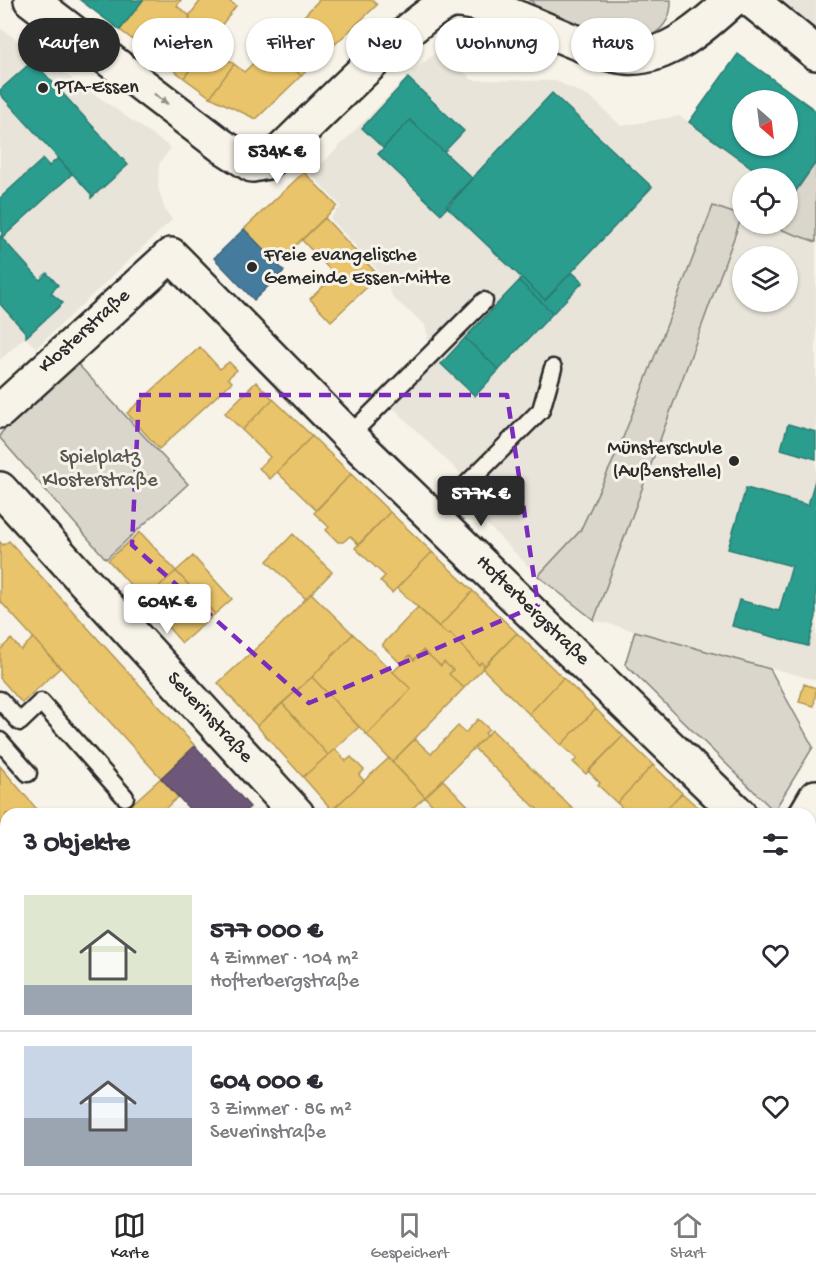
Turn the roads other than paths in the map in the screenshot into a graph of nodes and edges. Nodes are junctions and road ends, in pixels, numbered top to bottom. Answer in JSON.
{"nodes":[{"id":1,"x":31,"y":0,"type":"edge"},
{"id":2,"x":732,"y":0,"type":"edge"},
{"id":3,"x":751,"y":0,"type":"edge"},
{"id":4,"x":816,"y":53,"type":"edge"},
{"id":5,"x":171,"y":255,"type":"joint"},
{"id":6,"x":484,"y":301,"type":"dead end"},
{"id":7,"x":553,"y":368,"type":"dead end"},
{"id":8,"x":0,"y":411,"type":"edge"},
{"id":9,"x":349,"y":436,"type":"junction"},
{"id":10,"x":0,"y":489,"type":"edge"},
{"id":11,"x":434,"y":517,"type":"junction"},
{"id":12,"x":0,"y":700,"type":"edge"},
{"id":13,"x":0,"y":741,"type":"edge"},
{"id":14,"x":28,"y":773,"type":"dead end"},
{"id":15,"x":125,"y":797,"type":"dead end"},
{"id":16,"x":292,"y":808,"type":"edge"},
{"id":17,"x":734,"y":808,"type":"edge"}],
"edges":[{"from":1,"to":2,"type":"street","one_way":true},
{"from":3,"to":4,"type":"street"},
{"from":5,"to":8,"type":"street","name":"Klosterstraße"},
{"from":5,"to":9,"type":"street","name":"Hofterbergstraße"},
{"from":6,"to":9,"type":"lane"},
{"from":7,"to":11,"type":"lane"},
{"from":9,"to":11,"type":"street","name":"Hofterbergstraße"},
{"from":10,"to":16,"type":"street","name":"Severinstraße"},
{"from":11,"to":17,"type":"street","name":"Hofterbergstraße"},
{"from":12,"to":15,"type":"lane"},
{"from":13,"to":14,"type":"lane"}]}
